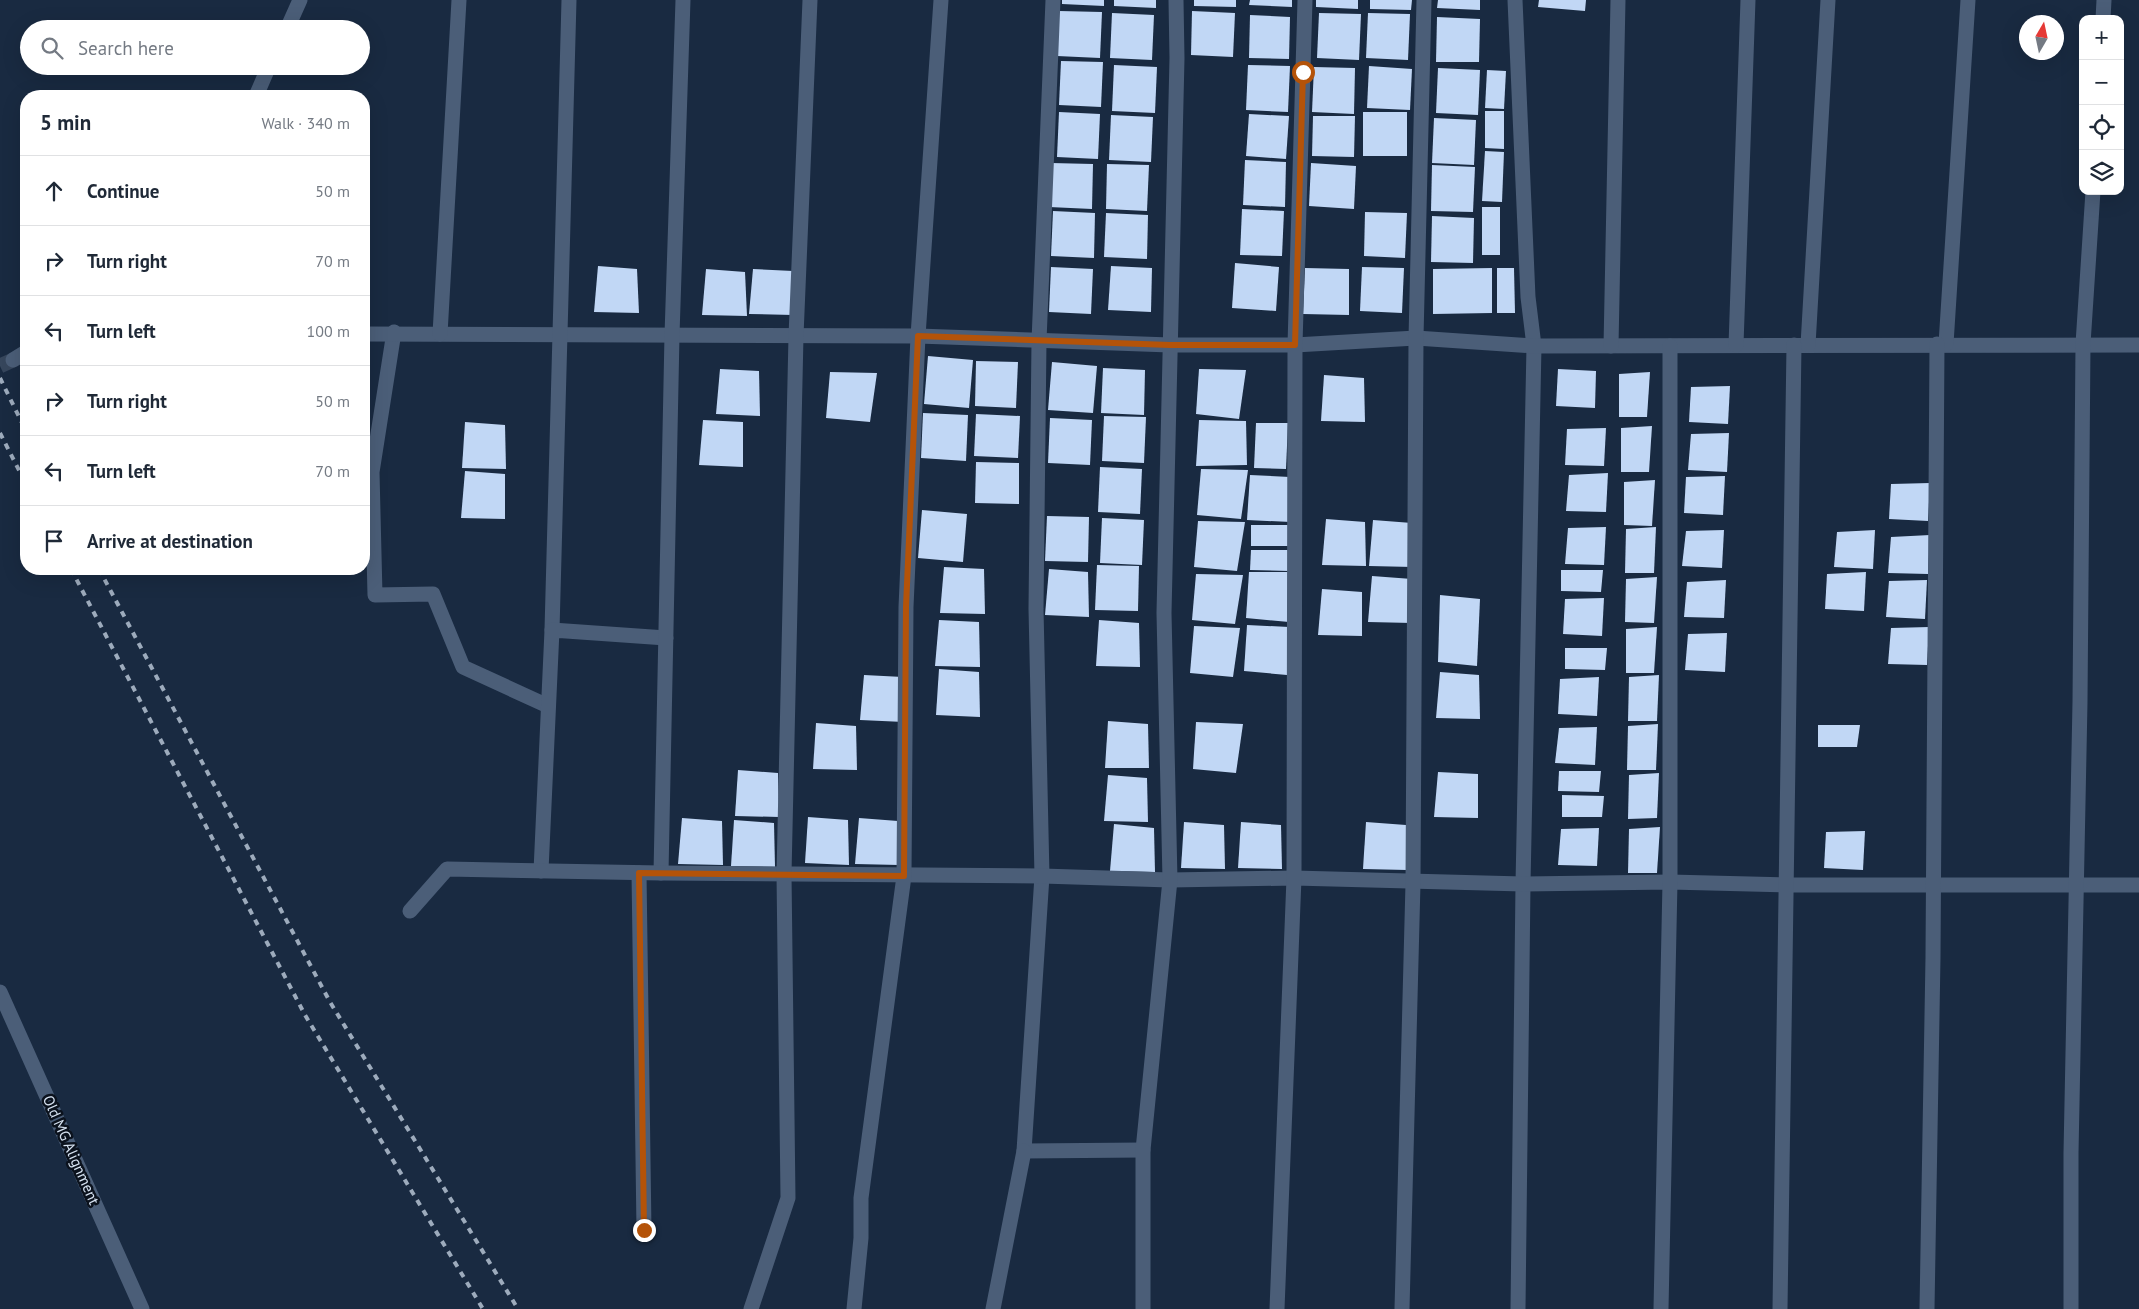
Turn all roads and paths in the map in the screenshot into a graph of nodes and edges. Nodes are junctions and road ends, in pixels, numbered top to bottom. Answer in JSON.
{"nodes":[{"id":1,"x":300,"y":0,"type":"edge"},
{"id":2,"x":459,"y":0,"type":"edge"},
{"id":3,"x":569,"y":0,"type":"edge"},
{"id":4,"x":683,"y":0,"type":"edge"},
{"id":5,"x":810,"y":0,"type":"edge"},
{"id":6,"x":941,"y":0,"type":"edge"},
{"id":7,"x":1053,"y":0,"type":"edge"},
{"id":8,"x":1176,"y":0,"type":"edge"},
{"id":9,"x":1305,"y":0,"type":"edge"},
{"id":10,"x":1424,"y":0,"type":"edge"},
{"id":11,"x":1515,"y":0,"type":"edge"},
{"id":12,"x":1618,"y":0,"type":"edge"},
{"id":13,"x":1748,"y":0,"type":"edge"},
{"id":14,"x":1828,"y":0,"type":"edge"},
{"id":15,"x":1968,"y":0,"type":"edge"},
{"id":16,"x":2104,"y":0,"type":"edge"},
{"id":17,"x":2103,"y":15,"type":"edge"},
{"id":18,"x":291,"y":20,"type":"edge"},
{"id":19,"x":266,"y":75,"type":"edge"},
{"id":20,"x":259,"y":90,"type":"edge"},
{"id":21,"x":2093,"y":195,"type":"edge"},
{"id":22,"x":394,"y":332,"type":"junction"},
{"id":23,"x":370,"y":334,"type":"edge"},
{"id":24,"x":440,"y":334,"type":"junction"},
{"id":25,"x":559,"y":335,"type":"junction"},
{"id":26,"x":672,"y":335,"type":"junction"},
{"id":27,"x":796,"y":336,"type":"junction"},
{"id":28,"x":918,"y":336,"type":"junction"},
{"id":29,"x":1416,"y":338,"type":"junction"},
{"id":30,"x":1039,"y":341,"type":"junction"},
{"id":31,"x":1941,"y":344,"type":"junction"},
{"id":32,"x":2083,"y":344,"type":"junction"},
{"id":33,"x":1170,"y":345,"type":"junction"},
{"id":34,"x":1295,"y":345,"type":"junction"},
{"id":35,"x":1736,"y":345,"type":"junction"},
{"id":36,"x":1801,"y":345,"type":"junction"},
{"id":37,"x":2139,"y":345,"type":"edge"},
{"id":38,"x":1534,"y":346,"type":"junction"},
{"id":39,"x":1612,"y":346,"type":"junction"},
{"id":40,"x":1670,"y":346,"type":"junction"},
{"id":41,"x":552,"y":630,"type":"junction"},
{"id":42,"x":666,"y":638,"type":"junction"},
{"id":43,"x":548,"y":706,"type":"junction"},
{"id":44,"x":541,"y":871,"type":"junction"},
{"id":45,"x":639,"y":873,"type":"junction"},
{"id":46,"x":661,"y":873,"type":"junction"},
{"id":47,"x":784,"y":874,"type":"junction"},
{"id":48,"x":904,"y":876,"type":"junction"},
{"id":49,"x":1042,"y":876,"type":"junction"},
{"id":50,"x":1294,"y":878,"type":"junction"},
{"id":51,"x":1170,"y":880,"type":"junction"},
{"id":52,"x":1670,"y":882,"type":"junction"},
{"id":53,"x":1413,"y":883,"type":"junction"},
{"id":54,"x":1523,"y":884,"type":"junction"},
{"id":55,"x":1786,"y":884,"type":"junction"},
{"id":56,"x":1934,"y":885,"type":"junction"},
{"id":57,"x":2076,"y":885,"type":"junction"},
{"id":58,"x":2139,"y":885,"type":"edge"},
{"id":59,"x":410,"y":911,"type":"dead end"},
{"id":60,"x":0,"y":992,"type":"edge"},
{"id":61,"x":1143,"y":1150,"type":"junction"},
{"id":62,"x":1024,"y":1151,"type":"junction"},
{"id":63,"x":644,"y":1230,"type":"dead end"},
{"id":64,"x":142,"y":1309,"type":"edge"},
{"id":65,"x":751,"y":1309,"type":"edge"},
{"id":66,"x":854,"y":1309,"type":"edge"},
{"id":67,"x":993,"y":1309,"type":"edge"},
{"id":68,"x":1143,"y":1309,"type":"edge"},
{"id":69,"x":1277,"y":1309,"type":"edge"},
{"id":70,"x":1402,"y":1309,"type":"edge"},
{"id":71,"x":1518,"y":1309,"type":"edge"},
{"id":72,"x":1661,"y":1309,"type":"edge"},
{"id":73,"x":1780,"y":1309,"type":"edge"},
{"id":74,"x":1927,"y":1309,"type":"edge"},
{"id":75,"x":2071,"y":1309,"type":"edge"}],
"edges":[{"from":1,"to":18,"type":"street"},
{"from":2,"to":24,"type":"street"},
{"from":3,"to":25,"type":"street"},
{"from":4,"to":26,"type":"street"},
{"from":5,"to":27,"type":"street"},
{"from":6,"to":28,"type":"street"},
{"from":7,"to":30,"type":"street"},
{"from":8,"to":33,"type":"street"},
{"from":9,"to":34,"type":"street"},
{"from":10,"to":29,"type":"street"},
{"from":11,"to":38,"type":"street"},
{"from":12,"to":39,"type":"street"},
{"from":13,"to":35,"type":"street"},
{"from":14,"to":36,"type":"street"},
{"from":15,"to":31,"type":"street"},
{"from":16,"to":17,"type":"street"},
{"from":19,"to":20,"type":"street"},
{"from":21,"to":32,"type":"street"},
{"from":22,"to":23,"type":"street"},
{"from":22,"to":24,"type":"street"},
{"from":22,"to":43,"type":"street"},
{"from":24,"to":25,"type":"street"},
{"from":25,"to":26,"type":"street"},
{"from":25,"to":41,"type":"street"},
{"from":26,"to":27,"type":"street"},
{"from":26,"to":42,"type":"street"},
{"from":27,"to":28,"type":"street"},
{"from":27,"to":47,"type":"street"},
{"from":28,"to":30,"type":"street"},
{"from":28,"to":48,"type":"street"},
{"from":29,"to":34,"type":"street"},
{"from":29,"to":38,"type":"street"},
{"from":29,"to":53,"type":"street"},
{"from":30,"to":33,"type":"street"},
{"from":30,"to":49,"type":"street"},
{"from":31,"to":32,"type":"street"},
{"from":31,"to":36,"type":"street"},
{"from":31,"to":56,"type":"street"},
{"from":32,"to":37,"type":"street"},
{"from":32,"to":57,"type":"street"},
{"from":33,"to":34,"type":"street"},
{"from":33,"to":51,"type":"street"},
{"from":34,"to":50,"type":"street"},
{"from":35,"to":36,"type":"street"},
{"from":35,"to":40,"type":"street"},
{"from":36,"to":55,"type":"street"},
{"from":38,"to":39,"type":"street"},
{"from":38,"to":54,"type":"street"},
{"from":39,"to":40,"type":"street"},
{"from":40,"to":52,"type":"street"},
{"from":41,"to":42,"type":"street"},
{"from":41,"to":43,"type":"street"},
{"from":42,"to":46,"type":"street"},
{"from":43,"to":44,"type":"street"},
{"from":44,"to":45,"type":"street"},
{"from":44,"to":59,"type":"street"},
{"from":45,"to":46,"type":"street"},
{"from":45,"to":63,"type":"street"},
{"from":46,"to":47,"type":"street"},
{"from":47,"to":48,"type":"street"},
{"from":47,"to":65,"type":"street"},
{"from":48,"to":49,"type":"street"},
{"from":48,"to":66,"type":"street"},
{"from":49,"to":51,"type":"street"},
{"from":49,"to":62,"type":"street"},
{"from":50,"to":51,"type":"street"},
{"from":50,"to":53,"type":"street"},
{"from":50,"to":69,"type":"street"},
{"from":51,"to":61,"type":"street"},
{"from":52,"to":54,"type":"street"},
{"from":52,"to":55,"type":"street"},
{"from":52,"to":72,"type":"street"},
{"from":53,"to":54,"type":"street"},
{"from":53,"to":70,"type":"street"},
{"from":54,"to":71,"type":"street"},
{"from":55,"to":56,"type":"street"},
{"from":55,"to":73,"type":"street"},
{"from":56,"to":57,"type":"street"},
{"from":56,"to":74,"type":"street"},
{"from":57,"to":58,"type":"street"},
{"from":57,"to":75,"type":"street"},
{"from":60,"to":64,"type":"street","name":"Old MG Alignment"},
{"from":61,"to":62,"type":"street"},
{"from":61,"to":68,"type":"street"},
{"from":62,"to":67,"type":"street"}]}
